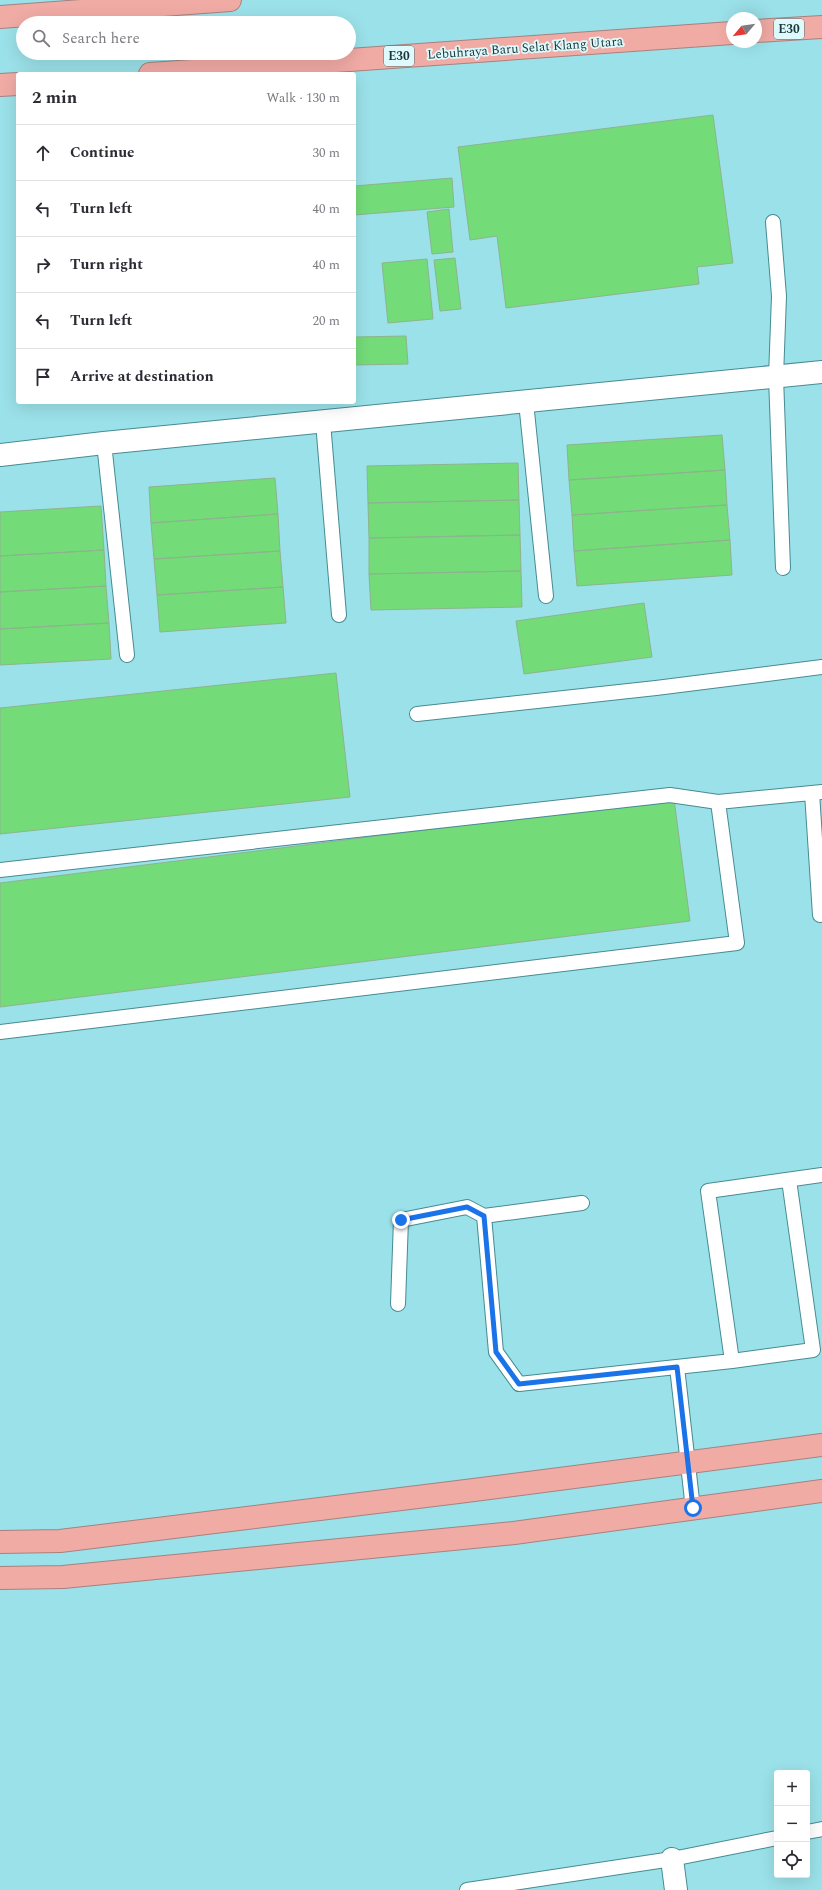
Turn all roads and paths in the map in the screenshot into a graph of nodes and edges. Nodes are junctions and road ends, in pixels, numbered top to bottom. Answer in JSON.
{"nodes":[{"id":1,"x":230,"y":0,"type":"edge"},
{"id":2,"x":0,"y":17,"type":"edge"},
{"id":3,"x":822,"y":27,"type":"edge"},
{"id":4,"x":762,"y":31,"type":"edge"},
{"id":5,"x":726,"y":32,"type":"edge"},
{"id":6,"x":356,"y":59,"type":"edge"},
{"id":7,"x":342,"y":60,"type":"edge"},
{"id":8,"x":177,"y":72,"type":"edge"},
{"id":9,"x":16,"y":84,"type":"edge"},
{"id":10,"x":0,"y":85,"type":"edge"},
{"id":11,"x":773,"y":222,"type":"dead end"},
{"id":12,"x":822,"y":372,"type":"edge"},
{"id":13,"x":776,"y":377,"type":"junction"},
{"id":14,"x":526,"y":402,"type":"junction"},
{"id":15,"x":323,"y":422,"type":"junction"},
{"id":16,"x":104,"y":443,"type":"junction"},
{"id":17,"x":0,"y":455,"type":"edge"},
{"id":18,"x":783,"y":568,"type":"dead end"},
{"id":19,"x":546,"y":596,"type":"dead end"},
{"id":20,"x":339,"y":615,"type":"dead end"},
{"id":21,"x":127,"y":655,"type":"dead end"},
{"id":22,"x":822,"y":667,"type":"edge"},
{"id":23,"x":417,"y":714,"type":"dead end"},
{"id":24,"x":817,"y":792,"type":"edge"},
{"id":25,"x":718,"y":802,"type":"junction"},
{"id":26,"x":0,"y":870,"type":"edge"},
{"id":27,"x":820,"y":915,"type":"dead end"},
{"id":28,"x":0,"y":1032,"type":"edge"},
{"id":29,"x":822,"y":1175,"type":"edge"},
{"id":30,"x":789,"y":1180,"type":"junction"},
{"id":31,"x":582,"y":1203,"type":"dead end"},
{"id":32,"x":484,"y":1216,"type":"junction"},
{"id":33,"x":398,"y":1304,"type":"dead end"},
{"id":34,"x":732,"y":1361,"type":"junction"},
{"id":35,"x":677,"y":1367,"type":"junction"},
{"id":36,"x":822,"y":1444,"type":"edge"},
{"id":37,"x":687,"y":1462,"type":"junction"},
{"id":38,"x":822,"y":1491,"type":"edge"},
{"id":39,"x":693,"y":1508,"type":"junction"},
{"id":40,"x":0,"y":1542,"type":"edge"},
{"id":41,"x":0,"y":1578,"type":"edge"},
{"id":42,"x":822,"y":1829,"type":"edge"},
{"id":43,"x":810,"y":1831,"type":"edge"},
{"id":44,"x":774,"y":1839,"type":"edge"},
{"id":45,"x":672,"y":1858,"type":"junction"},
{"id":46,"x":467,"y":1890,"type":"edge"},
{"id":47,"x":676,"y":1890,"type":"edge"}],
"edges":[{"from":1,"to":2,"type":"highway"},
{"from":3,"to":4,"type":"highway","number":"E30"},
{"from":5,"to":6,"type":"highway","name":"Lebuhraya Baru Selat Klang Utara","number":"E30"},
{"from":7,"to":8,"type":"highway","name":"Lebuhraya Baru Selat Klang Utara","number":"E30"},
{"from":9,"to":10,"type":"highway"},
{"from":11,"to":13,"type":"lane"},
{"from":12,"to":13,"type":"street"},
{"from":13,"to":14,"type":"street"},
{"from":13,"to":18,"type":"lane"},
{"from":14,"to":15,"type":"street"},
{"from":14,"to":19,"type":"lane"},
{"from":15,"to":16,"type":"street"},
{"from":15,"to":20,"type":"lane"},
{"from":16,"to":17,"type":"street"},
{"from":16,"to":21,"type":"lane"},
{"from":22,"to":23,"type":"lane"},
{"from":24,"to":25,"type":"lane"},
{"from":24,"to":27,"type":"lane"},
{"from":25,"to":26,"type":"lane"},
{"from":25,"to":28,"type":"lane"},
{"from":29,"to":30,"type":"lane"},
{"from":30,"to":34,"type":"lane"},
{"from":30,"to":34,"type":"lane"},
{"from":31,"to":32,"type":"lane"},
{"from":32,"to":33,"type":"lane"},
{"from":32,"to":35,"type":"lane"},
{"from":34,"to":35,"type":"lane"},
{"from":35,"to":37,"type":"lane"},
{"from":36,"to":37,"type":"highway"},
{"from":37,"to":39,"type":"lane"},
{"from":37,"to":40,"type":"highway"},
{"from":38,"to":39,"type":"highway"},
{"from":39,"to":41,"type":"highway"},
{"from":42,"to":43,"type":"lane"},
{"from":44,"to":45,"type":"lane"},
{"from":45,"to":46,"type":"lane"},
{"from":45,"to":47,"type":"street"}]}
